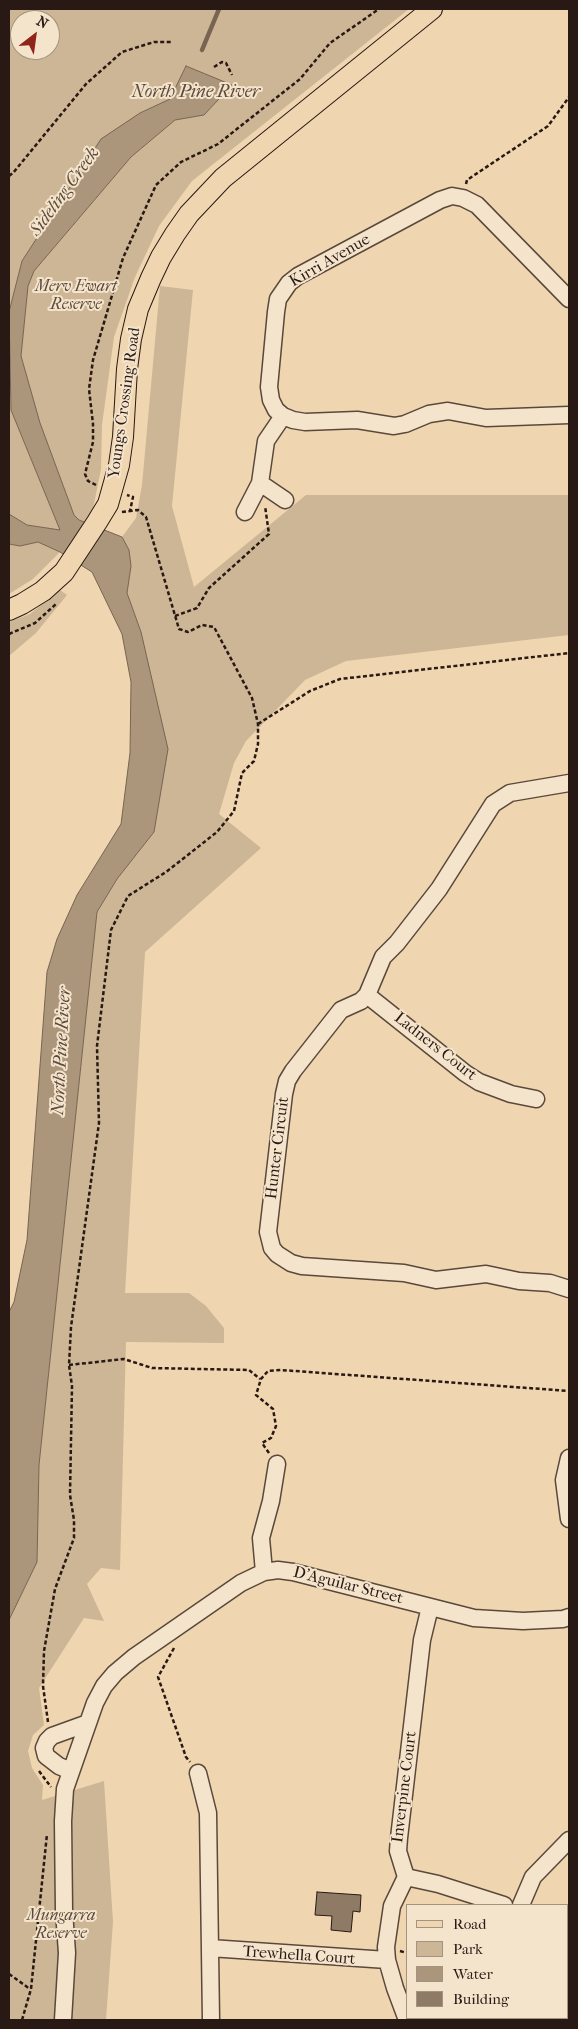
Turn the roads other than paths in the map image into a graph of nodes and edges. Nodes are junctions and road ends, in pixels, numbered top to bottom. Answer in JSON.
{"nodes":[{"id":1,"x":432,"y":9,"type":"edge"},
{"id":2,"x":569,"y":299,"type":"edge"},
{"id":3,"x":569,"y":415,"type":"edge"},
{"id":4,"x":283,"y":416,"type":"junction"},
{"id":5,"x":260,"y":483,"type":"junction"},
{"id":6,"x":284,"y":500,"type":"dead end"},
{"id":7,"x":245,"y":512,"type":"dead end"},
{"id":8,"x":9,"y":610,"type":"edge"},
{"id":9,"x":569,"y":784,"type":"edge"},
{"id":10,"x":367,"y":995,"type":"junction"},
{"id":11,"x":536,"y":1099,"type":"dead end"},
{"id":12,"x":569,"y":1289,"type":"edge"},
{"id":13,"x":569,"y":1458,"type":"edge"},
{"id":14,"x":277,"y":1464,"type":"road end"},
{"id":15,"x":569,"y":1519,"type":"edge"},
{"id":16,"x":264,"y":1572,"type":"junction"},
{"id":17,"x":430,"y":1607,"type":"junction"},
{"id":18,"x":569,"y":1617,"type":"edge"},
{"id":19,"x":88,"y":1722,"type":"junction"},
{"id":20,"x":65,"y":1768,"type":"junction"},
{"id":21,"x":198,"y":1773,"type":"road end"},
{"id":22,"x":569,"y":1840,"type":"edge"},
{"id":23,"x":406,"y":1877,"type":"junction"},
{"id":24,"x":501,"y":1904,"type":"edge"},
{"id":25,"x":521,"y":1904,"type":"edge"},
{"id":26,"x":210,"y":1948,"type":"junction"},
{"id":27,"x":387,"y":1960,"type":"junction"},
{"id":28,"x":406,"y":2017,"type":"edge"},
{"id":29,"x":63,"y":2020,"type":"edge"},
{"id":30,"x":211,"y":2020,"type":"edge"}],
"edges":[{"from":1,"to":8,"type":"main road","name":"Youngs Crossing Road"},
{"from":2,"to":4,"type":"street","name":"Kirri Avenue"},
{"from":3,"to":4,"type":"street"},
{"from":4,"to":5,"type":"street"},
{"from":5,"to":6,"type":"street"},
{"from":5,"to":7,"type":"street"},
{"from":9,"to":10,"type":"street"},
{"from":10,"to":11,"type":"street","name":"Ladners Court"},
{"from":10,"to":12,"type":"street","name":"Hunter Circuit"},
{"from":13,"to":15,"type":"street"},
{"from":14,"to":16,"type":"street"},
{"from":16,"to":17,"type":"street","name":"D'Aguilar Street"},
{"from":16,"to":19,"type":"street","name":"D'Aguilar Street"},
{"from":17,"to":18,"type":"street","name":"D'Aguilar Street"},
{"from":17,"to":23,"type":"street","name":"Inverpine Court"},
{"from":19,"to":20,"type":"street","name":"D'Aguilar Street"},
{"from":19,"to":20,"type":"street"},
{"from":20,"to":29,"type":"street"},
{"from":21,"to":26,"type":"street"},
{"from":22,"to":25,"type":"street"},
{"from":23,"to":24,"type":"street"},
{"from":23,"to":27,"type":"street"},
{"from":26,"to":27,"type":"street","name":"Trewhella Court"},
{"from":26,"to":30,"type":"street"},
{"from":27,"to":28,"type":"street"}]}
